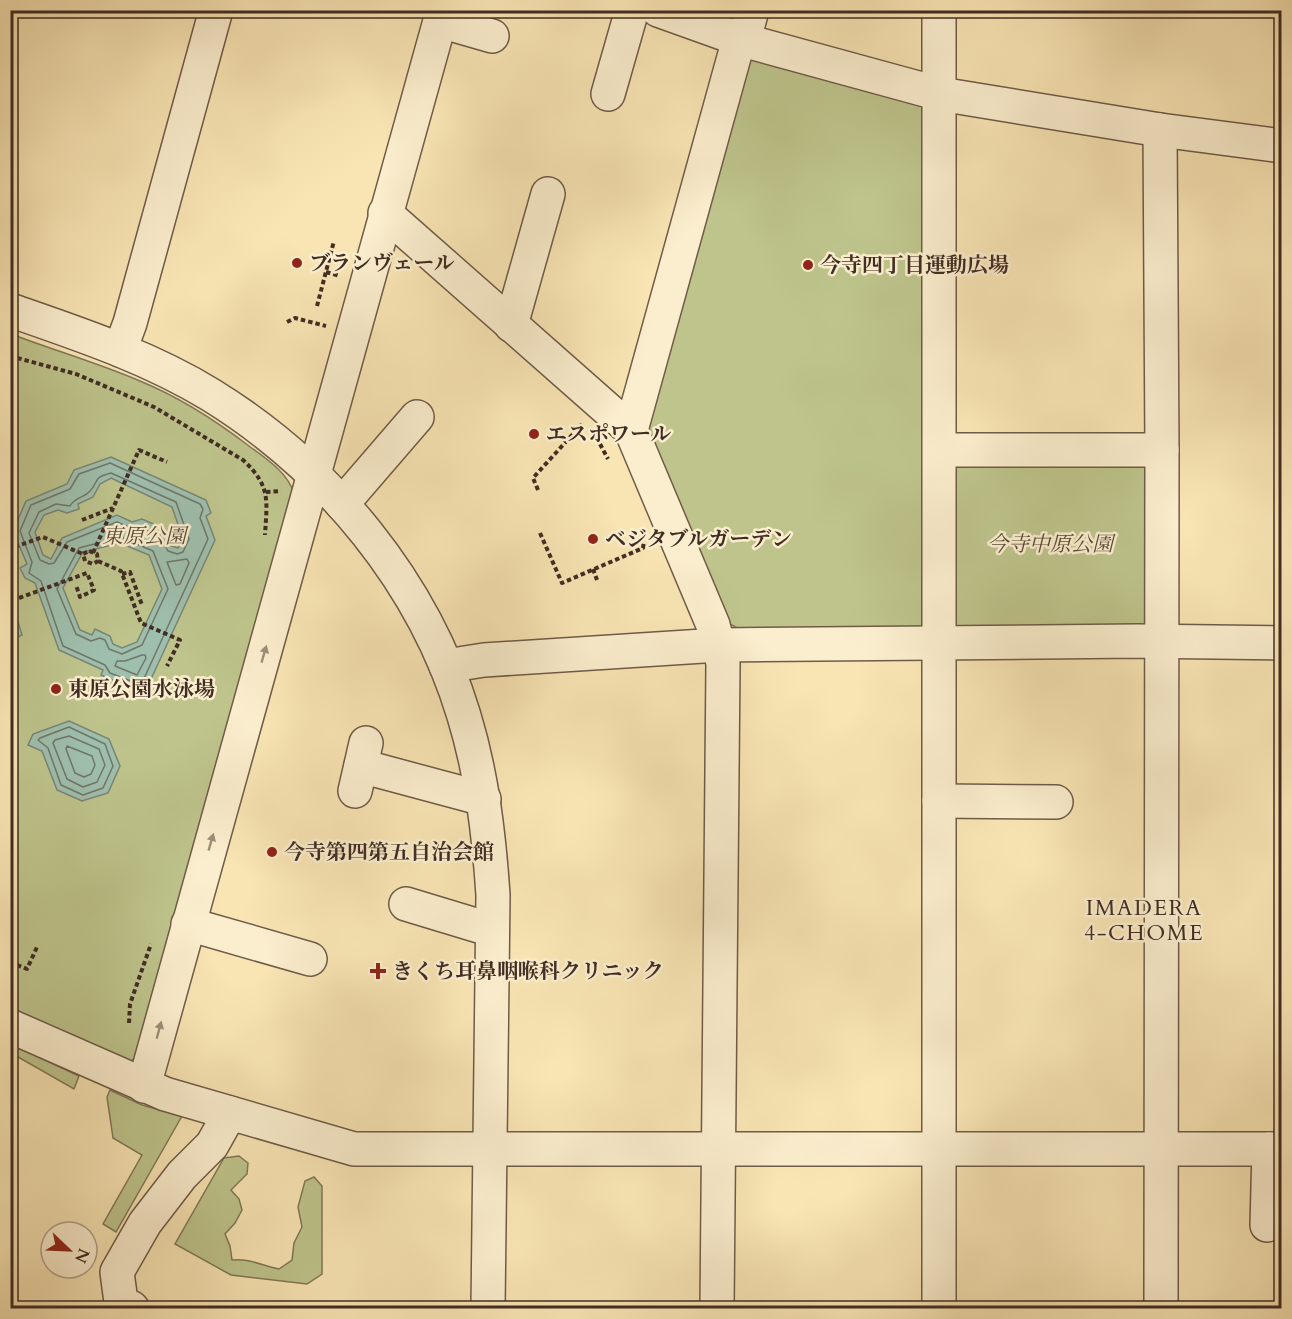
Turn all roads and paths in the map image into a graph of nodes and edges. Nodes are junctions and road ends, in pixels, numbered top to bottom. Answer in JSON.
{"nodes":[{"id":1,"x":216,"y":10,"type":"edge"},
{"id":2,"x":632,"y":10,"type":"edge"},
{"id":3,"x":658,"y":10,"type":"edge"},
{"id":4,"x":939,"y":10,"type":"edge"},
{"id":5,"x":441,"y":16,"type":"edge"},
{"id":6,"x":745,"y":30,"type":"edge"},
{"id":7,"x":492,"y":36,"type":"dead end"},
{"id":8,"x":608,"y":94,"type":"dead end"},
{"id":9,"x":940,"y":94,"type":"junction"},
{"id":10,"x":1160,"y":130,"type":"junction"},
{"id":11,"x":1281,"y":146,"type":"edge"},
{"id":12,"x":548,"y":194,"type":"dead end"},
{"id":13,"x":385,"y":213,"type":"junction"},
{"id":14,"x":334,"y":241,"type":"dead end"},
{"id":15,"x":316,"y":306,"type":"dead end"},
{"id":16,"x":10,"y":310,"type":"edge"},
{"id":17,"x":287,"y":322,"type":"dead end"},
{"id":18,"x":511,"y":325,"type":"junction"},
{"id":19,"x":352,"y":334,"type":"junction"},
{"id":20,"x":120,"y":350,"type":"junction"},
{"id":21,"x":10,"y":356,"type":"edge"},
{"id":22,"x":590,"y":415,"type":"junction"},
{"id":23,"x":417,"y":417,"type":"dead end"},
{"id":24,"x":631,"y":430,"type":"junction"},
{"id":25,"x":587,"y":433,"type":"dead end"},
{"id":26,"x":595,"y":440,"type":"dead end"},
{"id":27,"x":940,"y":450,"type":"junction"},
{"id":28,"x":1162,"y":450,"type":"junction"},
{"id":29,"x":609,"y":459,"type":"dead end"},
{"id":30,"x":167,"y":462,"type":"dead end"},
{"id":31,"x":314,"y":474,"type":"junction"},
{"id":32,"x":538,"y":490,"type":"dead end"},
{"id":33,"x":342,"y":504,"type":"junction"},
{"id":34,"x":113,"y":508,"type":"junction"},
{"id":35,"x":82,"y":520,"type":"dead end"},
{"id":36,"x":540,"y":533,"type":"dead end"},
{"id":37,"x":265,"y":536,"type":"dead end"},
{"id":38,"x":643,"y":538,"type":"dead end"},
{"id":39,"x":11,"y":544,"type":"edge"},
{"id":40,"x":93,"y":553,"type":"junction"},
{"id":41,"x":83,"y":554,"type":"junction"},
{"id":42,"x":98,"y":561,"type":"junction"},
{"id":43,"x":593,"y":569,"type":"junction"},
{"id":44,"x":122,"y":574,"type":"junction"},
{"id":45,"x":597,"y":580,"type":"dead end"},
{"id":46,"x":76,"y":585,"type":"dead end"},
{"id":47,"x":19,"y":598,"type":"dead end"},
{"id":48,"x":142,"y":605,"type":"dead end"},
{"id":49,"x":1161,"y":641,"type":"junction"},
{"id":50,"x":940,"y":643,"type":"junction"},
{"id":51,"x":1281,"y":643,"type":"edge"},
{"id":52,"x":719,"y":645,"type":"junction"},
{"id":53,"x":167,"y":666,"type":"dead end"},
{"id":54,"x":446,"y":666,"type":"junction"},
{"id":55,"x":361,"y":767,"type":"dead end"},
{"id":56,"x":484,"y":799,"type":"junction"},
{"id":57,"x":939,"y":801,"type":"junction"},
{"id":58,"x":1056,"y":802,"type":"dead end"},
{"id":59,"x":406,"y":904,"type":"dead end"},
{"id":60,"x":188,"y":924,"type":"junction"},
{"id":61,"x":492,"y":930,"type":"junction"},
{"id":62,"x":153,"y":939,"type":"dead end"},
{"id":63,"x":37,"y":947,"type":"dead end"},
{"id":64,"x":310,"y":959,"type":"dead end"},
{"id":65,"x":10,"y":962,"type":"edge"},
{"id":66,"x":10,"y":1026,"type":"edge"},
{"id":67,"x":130,"y":1033,"type":"dead end"},
{"id":68,"x":144,"y":1086,"type":"junction"},
{"id":69,"x":230,"y":1113,"type":"junction"},
{"id":70,"x":718,"y":1149,"type":"junction"},
{"id":71,"x":939,"y":1149,"type":"junction"},
{"id":72,"x":1161,"y":1149,"type":"junction"},
{"id":73,"x":1275,"y":1149,"type":"edge"},
{"id":74,"x":489,"y":1150,"type":"junction"},
{"id":75,"x":1267,"y":1225,"type":"dead end"},
{"id":76,"x":132,"y":1308,"type":"edge"},
{"id":77,"x":488,"y":1308,"type":"edge"},
{"id":78,"x":717,"y":1308,"type":"edge"},
{"id":79,"x":939,"y":1308,"type":"edge"},
{"id":80,"x":1161,"y":1308,"type":"edge"}],
"edges":[{"from":1,"to":20,"type":"street"},
{"from":2,"to":8,"type":"street"},
{"from":3,"to":6,"type":"street"},
{"from":4,"to":9,"type":"street"},
{"from":5,"to":7,"type":"street"},
{"from":5,"to":13,"type":"street"},
{"from":6,"to":9,"type":"street"},
{"from":6,"to":24,"type":"street"},
{"from":9,"to":10,"type":"street"},
{"from":9,"to":27,"type":"street"},
{"from":10,"to":11,"type":"street"},
{"from":10,"to":28,"type":"street"},
{"from":12,"to":18,"type":"street"},
{"from":13,"to":18,"type":"street"},
{"from":13,"to":19,"type":"street"},
{"from":14,"to":15,"type":"path"},
{"from":16,"to":20,"type":"street"},
{"from":17,"to":19,"type":"path"},
{"from":18,"to":22,"type":"street"},
{"from":19,"to":31,"type":"street"},
{"from":20,"to":31,"type":"street"},
{"from":21,"to":37,"type":"path"},
{"from":22,"to":24,"type":"street"},
{"from":22,"to":25,"type":"path"},
{"from":22,"to":32,"type":"path"},
{"from":23,"to":33,"type":"street"},
{"from":24,"to":52,"type":"street"},
{"from":26,"to":29,"type":"path"},
{"from":27,"to":28,"type":"street"},
{"from":27,"to":50,"type":"street"},
{"from":28,"to":49,"type":"street"},
{"from":30,"to":34,"type":"path"},
{"from":31,"to":33,"type":"street"},
{"from":60,"to":31,"type":"street","one_way":true},
{"from":33,"to":54,"type":"street"},
{"from":34,"to":35,"type":"path"},
{"from":34,"to":40,"type":"path"},
{"from":36,"to":43,"type":"path"},
{"from":38,"to":43,"type":"path"},
{"from":39,"to":41,"type":"path"},
{"from":40,"to":41,"type":"path"},
{"from":40,"to":42,"type":"path"},
{"from":41,"to":42,"type":"path"},
{"from":42,"to":44,"type":"path"},
{"from":43,"to":45,"type":"path"},
{"from":44,"to":48,"type":"path"},
{"from":44,"to":53,"type":"path"},
{"from":46,"to":47,"type":"path"},
{"from":49,"to":50,"type":"street"},
{"from":49,"to":51,"type":"street"},
{"from":49,"to":72,"type":"street"},
{"from":50,"to":52,"type":"street"},
{"from":50,"to":57,"type":"street"},
{"from":52,"to":54,"type":"street"},
{"from":52,"to":70,"type":"street"},
{"from":54,"to":56,"type":"street"},
{"from":55,"to":56,"type":"street"},
{"from":56,"to":61,"type":"street"},
{"from":57,"to":58,"type":"street"},
{"from":57,"to":71,"type":"street"},
{"from":59,"to":61,"type":"street"},
{"from":60,"to":64,"type":"street"},
{"from":68,"to":60,"type":"street","one_way":true},
{"from":61,"to":74,"type":"street"},
{"from":62,"to":67,"type":"path"},
{"from":63,"to":65,"type":"path"},
{"from":66,"to":68,"type":"street"},
{"from":68,"to":69,"type":"street"},
{"from":69,"to":74,"type":"street"},
{"from":69,"to":76,"type":"street"},
{"from":70,"to":71,"type":"street"},
{"from":70,"to":74,"type":"street"},
{"from":70,"to":78,"type":"street"},
{"from":71,"to":72,"type":"street"},
{"from":71,"to":79,"type":"street"},
{"from":72,"to":73,"type":"street"},
{"from":72,"to":80,"type":"street"},
{"from":73,"to":75,"type":"street"},
{"from":74,"to":77,"type":"street"}]}
